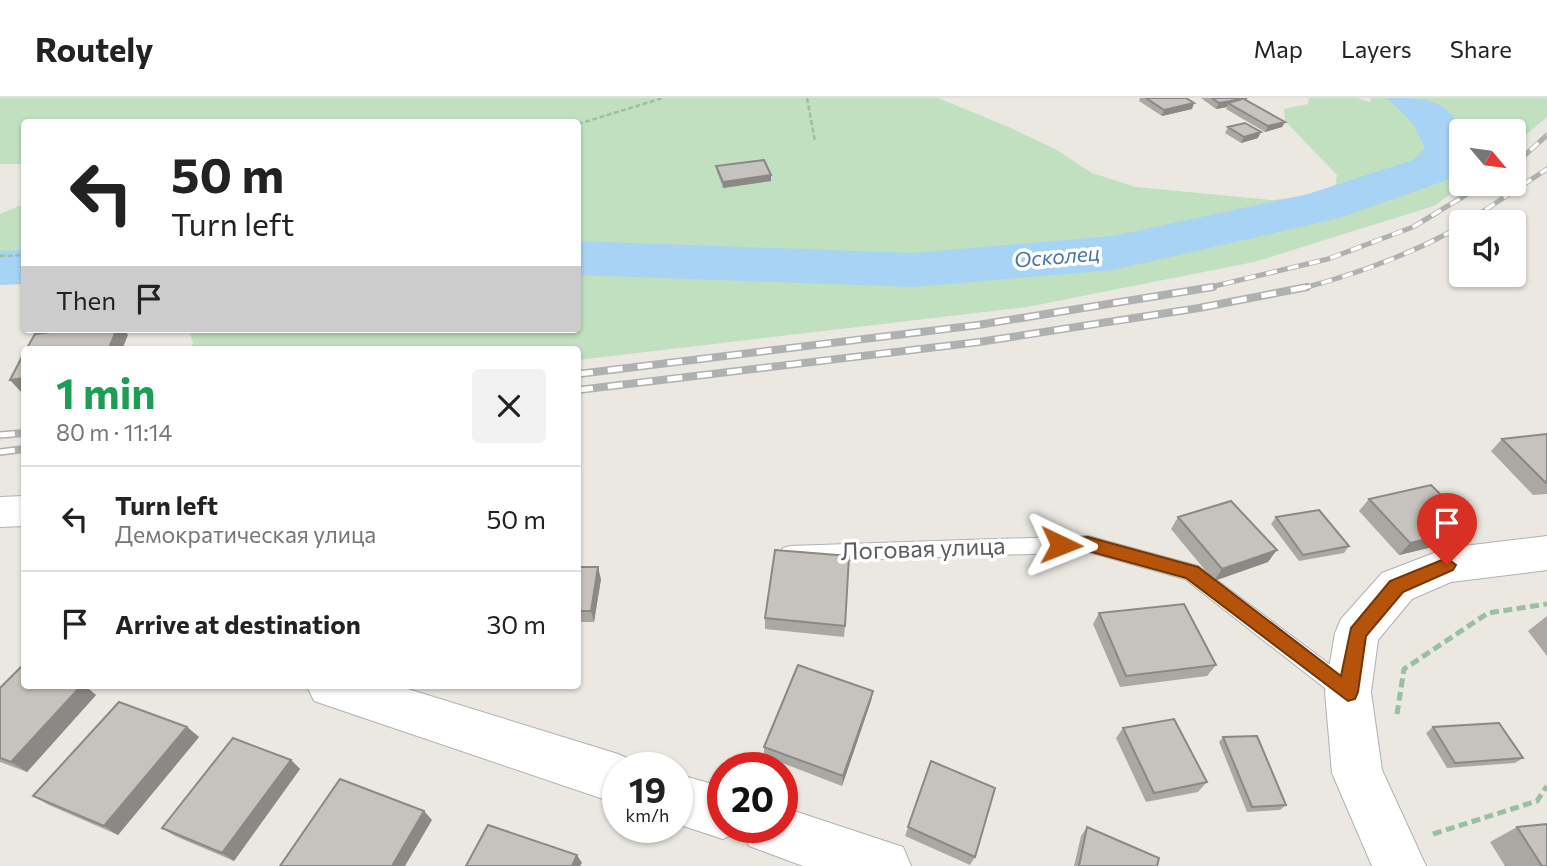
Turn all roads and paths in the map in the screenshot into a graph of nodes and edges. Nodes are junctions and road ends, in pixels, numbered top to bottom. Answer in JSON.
{"nodes":[{"id":1,"x":663,"y":98,"type":"edge"},
{"id":2,"x":807,"y":98,"type":"edge"},
{"id":3,"x":581,"y":123,"type":"edge"},
{"id":4,"x":815,"y":141,"type":"dead end"},
{"id":5,"x":21,"y":255,"type":"edge"},
{"id":6,"x":0,"y":256,"type":"edge"},
{"id":7,"x":21,"y":511,"type":"edge"},
{"id":8,"x":0,"y":512,"type":"edge"},
{"id":9,"x":1547,"y":553,"type":"edge"},
{"id":10,"x":790,"y":554,"type":"edge"},
{"id":11,"x":1547,"y":604,"type":"edge"},
{"id":12,"x":339,"y":689,"type":"edge"},
{"id":13,"x":1348,"y":692,"type":"junction"},
{"id":14,"x":1396,"y":717,"type":"dead end"},
{"id":15,"x":602,"y":774,"type":"edge"},
{"id":16,"x":1547,"y":786,"type":"edge"},
{"id":17,"x":1427,"y":825,"type":"dead end"},
{"id":18,"x":798,"y":838,"type":"edge"},
{"id":19,"x":1423,"y":849,"type":"edge"},
{"id":20,"x":884,"y":866,"type":"edge"}],
"edges":[{"from":1,"to":3,"type":"path"},
{"from":2,"to":4,"type":"path"},
{"from":5,"to":6,"type":"path"},
{"from":7,"to":8,"type":"street"},
{"from":9,"to":13,"type":"street"},
{"from":10,"to":13,"type":"lane","name":"Логовая улица"},
{"from":11,"to":14,"type":"path"},
{"from":12,"to":15,"type":"street"},
{"from":13,"to":19,"type":"street"},
{"from":16,"to":19,"type":"path"},
{"from":17,"to":19,"type":"path"},
{"from":18,"to":20,"type":"street"}]}
